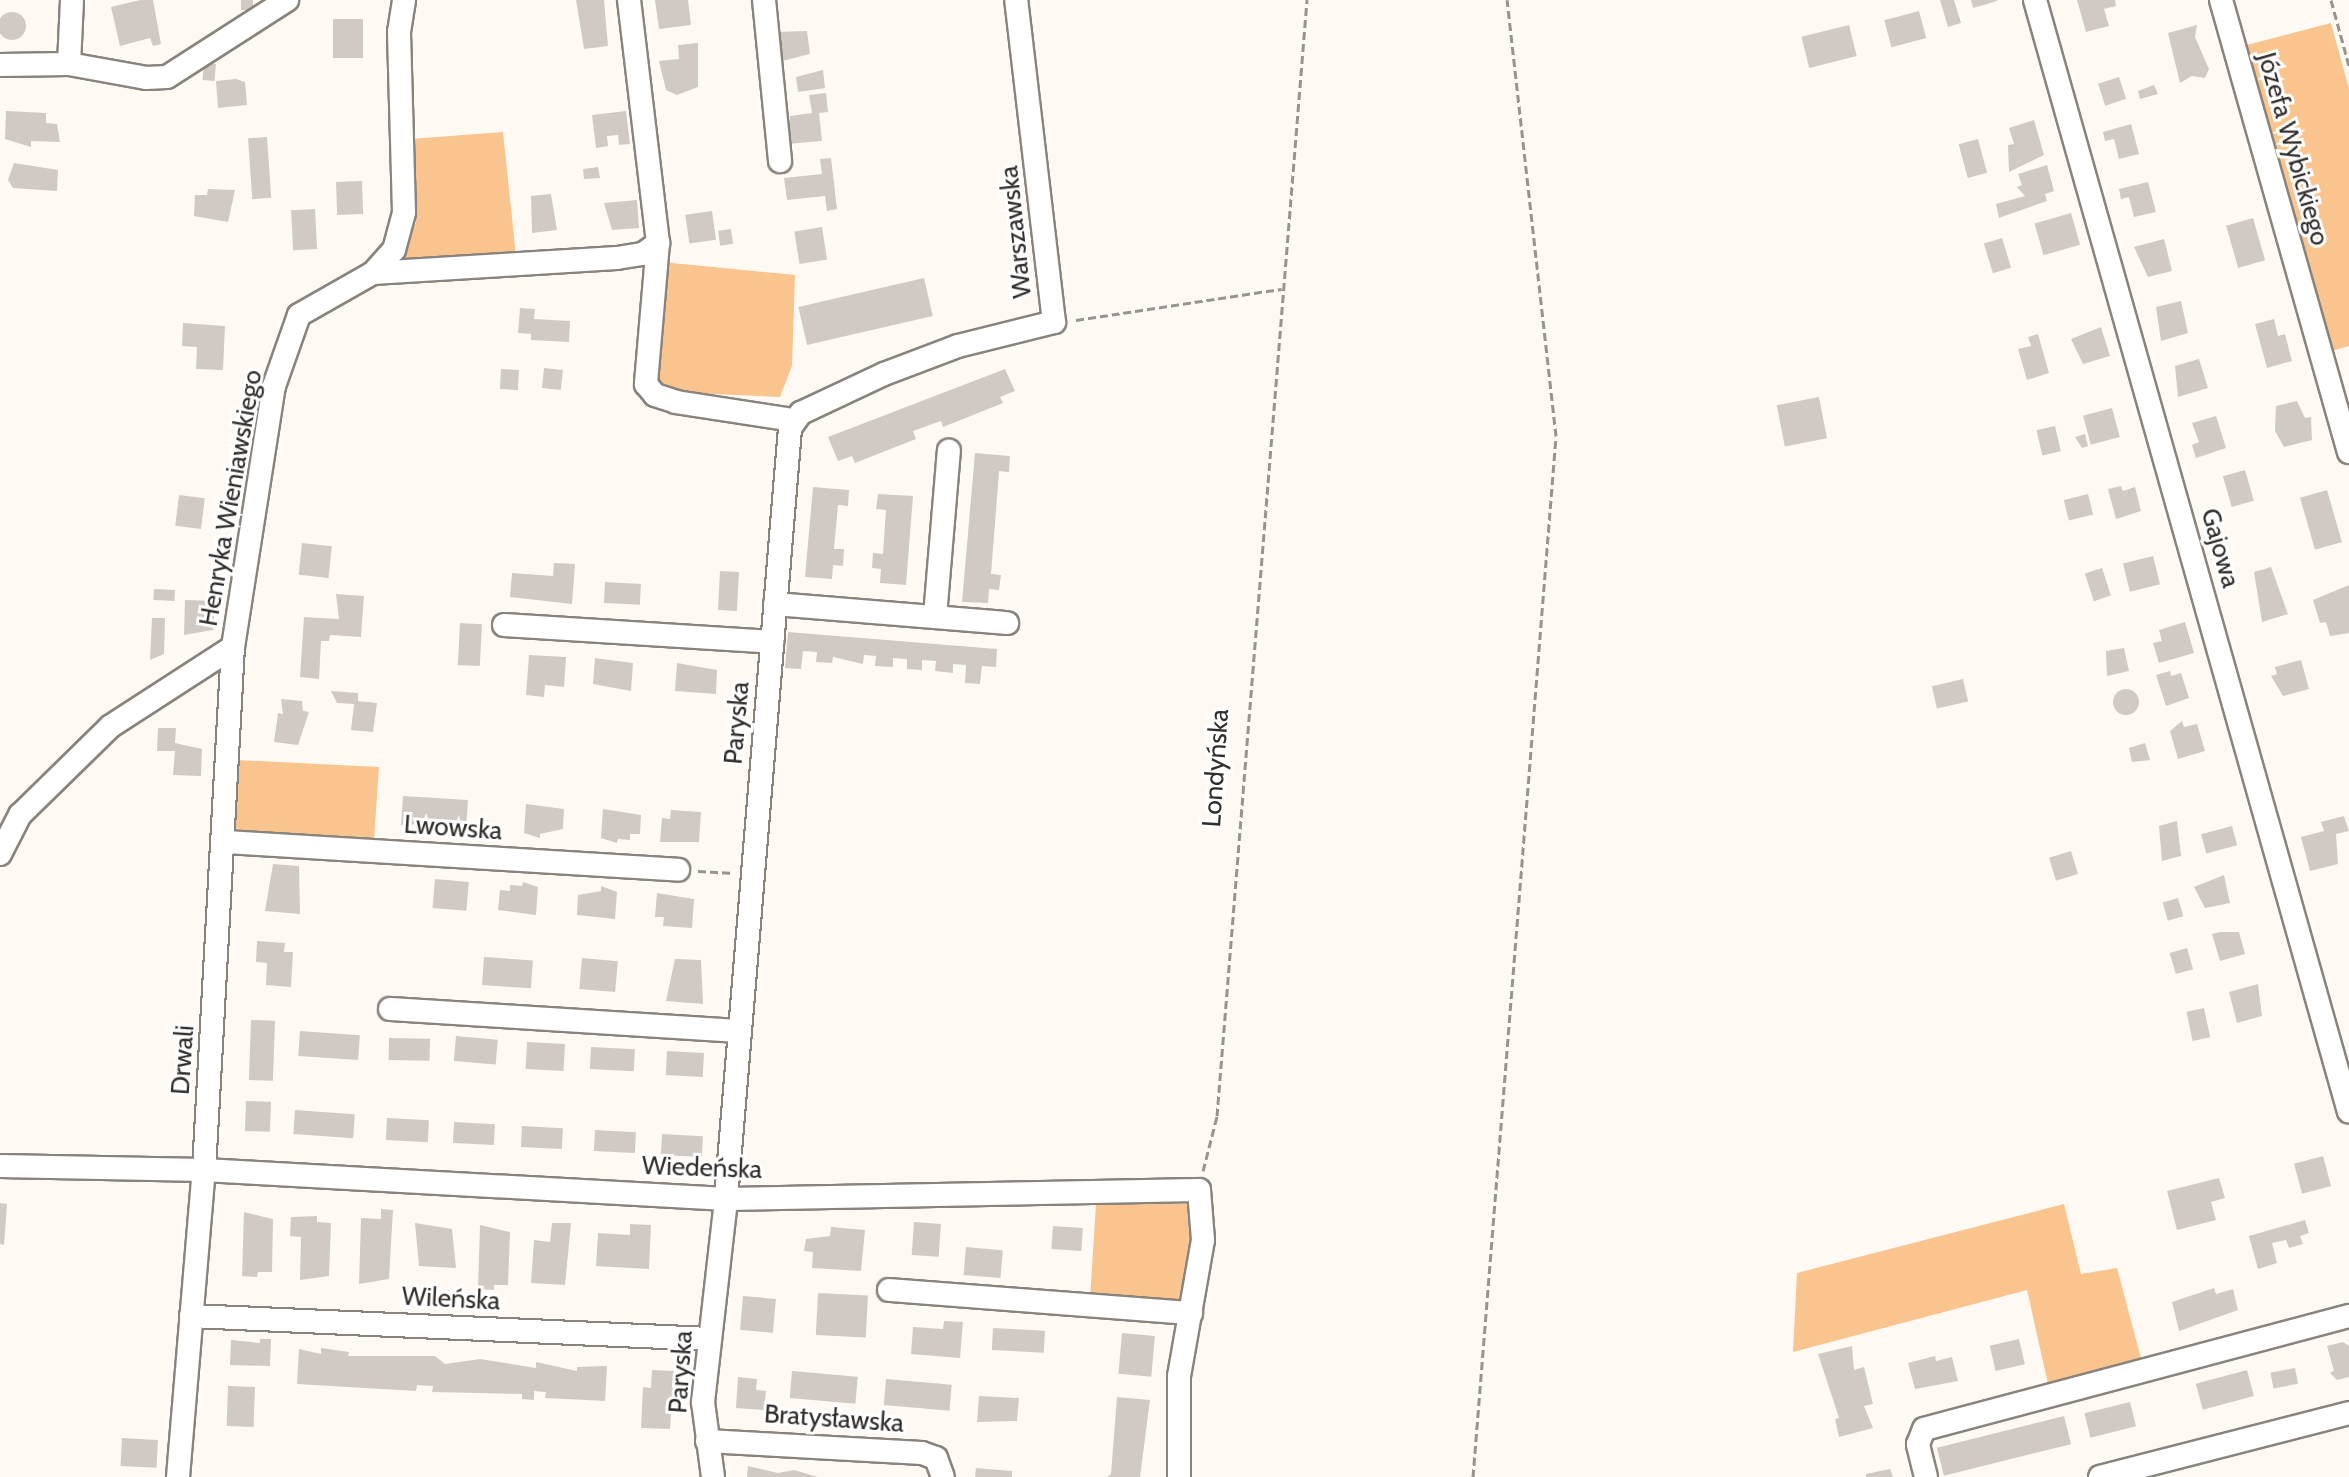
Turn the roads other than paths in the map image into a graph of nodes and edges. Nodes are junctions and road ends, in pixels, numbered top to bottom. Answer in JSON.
{"nodes":[{"id":1,"x":72,"y":0,"type":"edge"},
{"id":2,"x":287,"y":0,"type":"edge"},
{"id":3,"x":404,"y":0,"type":"edge"},
{"id":4,"x":629,"y":0,"type":"edge"},
{"id":5,"x":764,"y":0,"type":"edge"},
{"id":6,"x":1016,"y":0,"type":"edge"},
{"id":7,"x":2035,"y":0,"type":"edge"},
{"id":8,"x":2221,"y":0,"type":"edge"},
{"id":9,"x":69,"y":64,"type":"junction"},
{"id":10,"x":0,"y":65,"type":"edge"},
{"id":11,"x":780,"y":161,"type":"dead end"},
{"id":12,"x":658,"y":243,"type":"junction"},
{"id":13,"x":373,"y":273,"type":"junction"},
{"id":14,"x":793,"y":420,"type":"junction"},
{"id":15,"x":949,"y":451,"type":"dead end"},
{"id":16,"x":2349,"y":452,"type":"edge"},
{"id":17,"x":775,"y":604,"type":"junction"},
{"id":18,"x":935,"y":616,"type":"junction"},
{"id":19,"x":1007,"y":623,"type":"dead end"},
{"id":20,"x":504,"y":625,"type":"dead end"},
{"id":21,"x":772,"y":642,"type":"junction"},
{"id":22,"x":233,"y":647,"type":"junction"},
{"id":23,"x":225,"y":842,"type":"junction"},
{"id":24,"x":0,"y":854,"type":"edge"},
{"id":25,"x":678,"y":870,"type":"road end"},
{"id":26,"x":390,"y":1009,"type":"dead end"},
{"id":27,"x":739,"y":1031,"type":"junction"},
{"id":28,"x":2349,"y":1112,"type":"edge"},
{"id":29,"x":0,"y":1166,"type":"edge"},
{"id":30,"x":204,"y":1170,"type":"junction"},
{"id":31,"x":726,"y":1199,"type":"junction"},
{"id":32,"x":889,"y":1290,"type":"dead end"},
{"id":33,"x":1191,"y":1313,"type":"junction"},
{"id":34,"x":191,"y":1316,"type":"junction"},
{"id":35,"x":2349,"y":1316,"type":"edge"},
{"id":36,"x":709,"y":1339,"type":"junction"},
{"id":37,"x":2349,"y":1413,"type":"edge"},
{"id":38,"x":707,"y":1441,"type":"junction"},
{"id":39,"x":178,"y":1477,"type":"edge"},
{"id":40,"x":713,"y":1477,"type":"edge"},
{"id":41,"x":943,"y":1477,"type":"edge"},
{"id":42,"x":1179,"y":1477,"type":"edge"},
{"id":43,"x":1926,"y":1477,"type":"edge"},
{"id":44,"x":2100,"y":1477,"type":"edge"}],
"edges":[{"from":1,"to":9,"type":"street"},
{"from":2,"to":9,"type":"street"},
{"from":3,"to":13,"type":"street","name":"Henryka Wieniawskiego"},
{"from":4,"to":12,"type":"street"},
{"from":5,"to":11,"type":"street"},
{"from":6,"to":14,"type":"street","name":"Warszawska"},
{"from":7,"to":28,"type":"street","name":"Gajowa"},
{"from":8,"to":16,"type":"street","name":"Józefa Wybickiego"},
{"from":9,"to":10,"type":"street"},
{"from":12,"to":13,"type":"street"},
{"from":12,"to":14,"type":"street"},
{"from":13,"to":22,"type":"street","name":"Henryka Wieniawskiego"},
{"from":14,"to":17,"type":"street","name":"Paryska"},
{"from":15,"to":18,"type":"street"},
{"from":17,"to":18,"type":"street"},
{"from":17,"to":21,"type":"street","name":"Paryska"},
{"from":18,"to":19,"type":"street"},
{"from":20,"to":21,"type":"street"},
{"from":21,"to":27,"type":"street","name":"Paryska"},
{"from":22,"to":23,"type":"street","name":"Drwali"},
{"from":22,"to":24,"type":"street","name":"Henryka Wieniawskiego"},
{"from":23,"to":25,"type":"street","name":"Lwowska"},
{"from":23,"to":30,"type":"street","name":"Drwali"},
{"from":26,"to":27,"type":"street"},
{"from":27,"to":31,"type":"street","name":"Paryska"},
{"from":29,"to":30,"type":"street","name":"Wiedeńska"},
{"from":30,"to":31,"type":"street","name":"Wiedeńska"},
{"from":30,"to":34,"type":"street","name":"Drwali"},
{"from":31,"to":33,"type":"street","name":"Wiedeńska"},
{"from":31,"to":36,"type":"street","name":"Paryska"},
{"from":32,"to":33,"type":"street"},
{"from":33,"to":42,"type":"street"},
{"from":34,"to":36,"type":"street","name":"Wileńska"},
{"from":34,"to":39,"type":"street","name":"Drwali"},
{"from":35,"to":43,"type":"street"},
{"from":36,"to":38,"type":"street","name":"Paryska"},
{"from":37,"to":44,"type":"street"},
{"from":38,"to":40,"type":"street","name":"Paryska"},
{"from":38,"to":41,"type":"street","name":"Bratysławska"}]}
